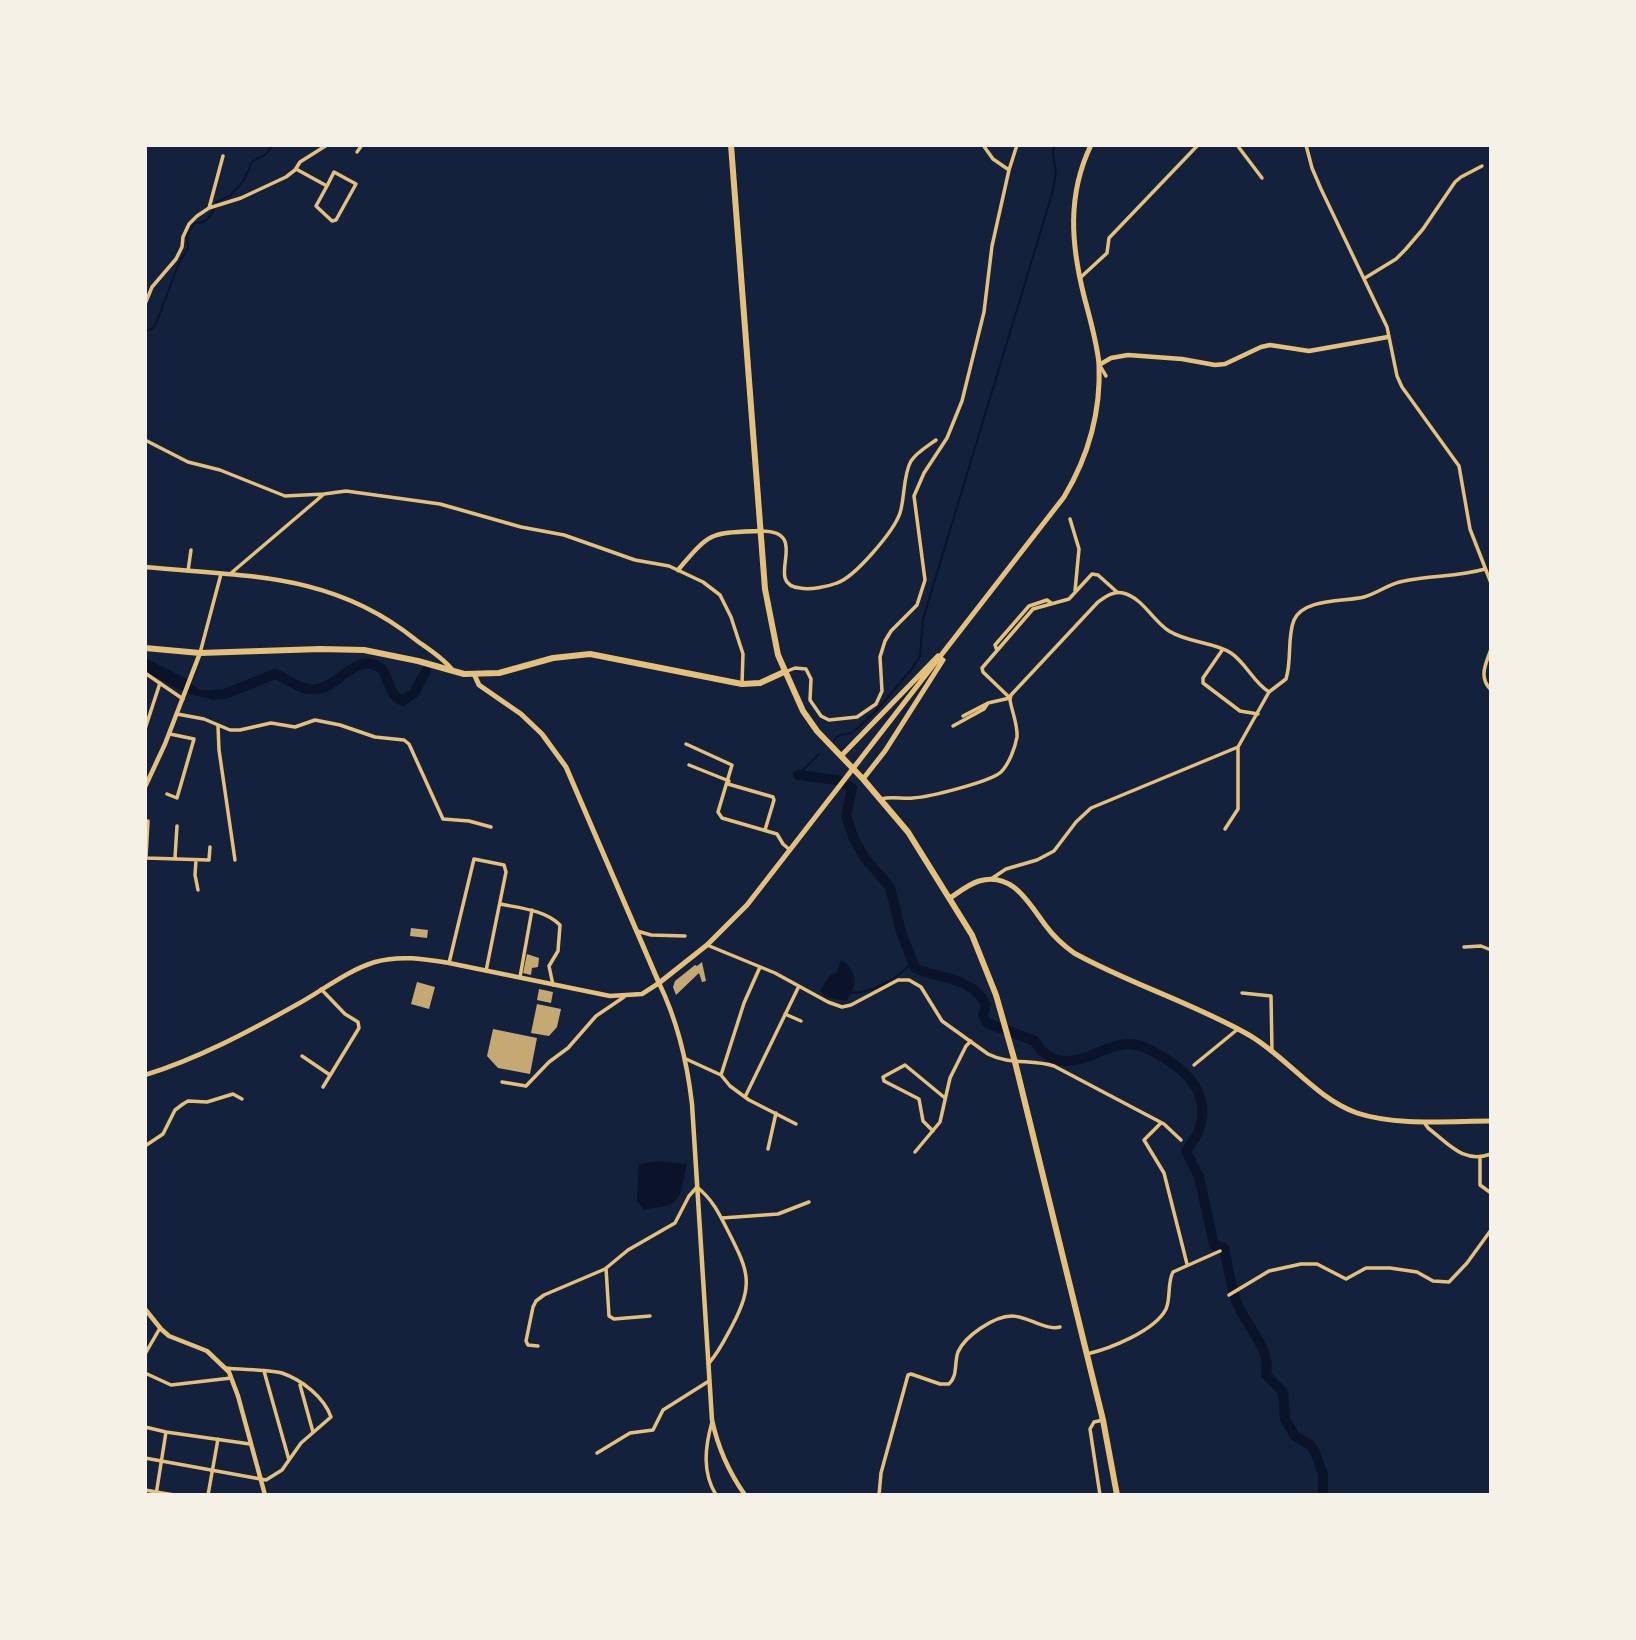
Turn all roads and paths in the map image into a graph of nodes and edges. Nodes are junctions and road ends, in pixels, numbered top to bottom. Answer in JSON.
{"nodes":[{"id":1,"x":327,"y":145,"type":"edge"},
{"id":2,"x":362,"y":145,"type":"edge"},
{"id":3,"x":731,"y":145,"type":"edge"},
{"id":4,"x":983,"y":145,"type":"edge"},
{"id":5,"x":1017,"y":145,"type":"edge"},
{"id":6,"x":1091,"y":145,"type":"edge"},
{"id":7,"x":1198,"y":145,"type":"edge"},
{"id":8,"x":1237,"y":145,"type":"edge"},
{"id":9,"x":1306,"y":145,"type":"edge"},
{"id":10,"x":357,"y":152,"type":"dead end"},
{"id":11,"x":223,"y":156,"type":"dead end"},
{"id":12,"x":1482,"y":166,"type":"dead end"},
{"id":13,"x":296,"y":169,"type":"junction"},
{"id":14,"x":1009,"y":170,"type":"junction"},
{"id":15,"x":1262,"y":178,"type":"dead end"},
{"id":16,"x":327,"y":186,"type":"junction"},
{"id":17,"x":209,"y":208,"type":"junction"},
{"id":18,"x":1080,"y":278,"type":"junction"},
{"id":19,"x":1365,"y":279,"type":"junction"},
{"id":20,"x":145,"y":304,"type":"edge"},
{"id":21,"x":1388,"y":337,"type":"junction"},
{"id":22,"x":1099,"y":365,"type":"junction"},
{"id":23,"x":1106,"y":376,"type":"dead end"},
{"id":24,"x":145,"y":440,"type":"edge"},
{"id":25,"x":936,"y":440,"type":"dead end"},
{"id":26,"x":324,"y":494,"type":"junction"},
{"id":27,"x":1070,"y":519,"type":"dead end"},
{"id":28,"x":761,"y":531,"type":"junction"},
{"id":29,"x":191,"y":551,"type":"dead end"},
{"id":30,"x":145,"y":567,"type":"edge"},
{"id":31,"x":1485,"y":569,"type":"junction"},
{"id":32,"x":678,"y":570,"type":"junction"},
{"id":33,"x":188,"y":572,"type":"junction"},
{"id":34,"x":221,"y":574,"type":"junction"},
{"id":35,"x":229,"y":575,"type":"junction"},
{"id":36,"x":1491,"y":583,"type":"edge"},
{"id":37,"x":1074,"y":593,"type":"junction"},
{"id":38,"x":1118,"y":593,"type":"junction"},
{"id":39,"x":957,"y":636,"type":"junction"},
{"id":40,"x":145,"y":648,"type":"edge"},
{"id":41,"x":1223,"y":649,"type":"junction"},
{"id":42,"x":1491,"y":649,"type":"edge"},
{"id":43,"x":200,"y":653,"type":"junction"},
{"id":44,"x":784,"y":672,"type":"junction"},
{"id":45,"x":145,"y":673,"type":"edge"},
{"id":46,"x":454,"y":673,"type":"junction"},
{"id":47,"x":474,"y":674,"type":"junction"},
{"id":48,"x":160,"y":683,"type":"junction"},
{"id":49,"x":742,"y":684,"type":"junction"},
{"id":50,"x":1491,"y":690,"type":"edge"},
{"id":51,"x":1269,"y":692,"type":"junction"},
{"id":52,"x":183,"y":698,"type":"junction"},
{"id":53,"x":1010,"y":698,"type":"junction"},
{"id":54,"x":988,"y":703,"type":"junction"},
{"id":55,"x":177,"y":714,"type":"junction"},
{"id":56,"x":1258,"y":714,"type":"junction"},
{"id":57,"x":962,"y":716,"type":"dead end"},
{"id":58,"x":218,"y":726,"type":"junction"},
{"id":59,"x":953,"y":726,"type":"dead end"},
{"id":60,"x":145,"y":729,"type":"edge"},
{"id":61,"x":170,"y":734,"type":"junction"},
{"id":62,"x":686,"y":744,"type":"dead end"},
{"id":63,"x":1238,"y":747,"type":"junction"},
{"id":64,"x":841,"y":757,"type":"junction"},
{"id":65,"x":689,"y":765,"type":"dead end"},
{"id":66,"x":863,"y":779,"type":"junction"},
{"id":67,"x":728,"y":783,"type":"junction"},
{"id":68,"x":145,"y":788,"type":"edge"},
{"id":69,"x":167,"y":794,"type":"dead end"},
{"id":70,"x":881,"y":799,"type":"junction"},
{"id":71,"x":148,"y":821,"type":"dead end"},
{"id":72,"x":177,"y":825,"type":"dead end"},
{"id":73,"x":491,"y":827,"type":"dead end"},
{"id":74,"x":1225,"y":829,"type":"dead end"},
{"id":75,"x":765,"y":830,"type":"junction"},
{"id":76,"x":146,"y":843,"type":"edge"},
{"id":77,"x":210,"y":847,"type":"dead end"},
{"id":78,"x":790,"y":850,"type":"junction"},
{"id":79,"x":175,"y":859,"type":"junction"},
{"id":80,"x":196,"y":860,"type":"junction"},
{"id":81,"x":235,"y":860,"type":"dead end"},
{"id":82,"x":990,"y":879,"type":"junction"},
{"id":83,"x":198,"y":890,"type":"dead end"},
{"id":84,"x":950,"y":898,"type":"junction"},
{"id":85,"x":500,"y":904,"type":"junction"},
{"id":86,"x":532,"y":910,"type":"junction"},
{"id":87,"x":637,"y":931,"type":"junction"},
{"id":88,"x":685,"y":936,"type":"dead end"},
{"id":89,"x":707,"y":945,"type":"junction"},
{"id":90,"x":1464,"y":947,"type":"dead end"},
{"id":91,"x":1491,"y":950,"type":"edge"},
{"id":92,"x":449,"y":963,"type":"junction"},
{"id":93,"x":760,"y":967,"type":"junction"},
{"id":94,"x":486,"y":971,"type":"junction"},
{"id":95,"x":520,"y":978,"type":"junction"},
{"id":96,"x":659,"y":983,"type":"junction"},
{"id":97,"x":553,"y":985,"type":"junction"},
{"id":98,"x":799,"y":986,"type":"junction"},
{"id":99,"x":321,"y":989,"type":"junction"},
{"id":100,"x":1242,"y":993,"type":"dead end"},
{"id":101,"x":624,"y":997,"type":"junction"},
{"id":102,"x":785,"y":1014,"type":"junction"},
{"id":103,"x":802,"y":1021,"type":"dead end"},
{"id":104,"x":1238,"y":1029,"type":"junction"},
{"id":105,"x":971,"y":1041,"type":"junction"},
{"id":106,"x":1272,"y":1051,"type":"junction"},
{"id":107,"x":302,"y":1056,"type":"dead end"},
{"id":108,"x":686,"y":1059,"type":"junction"},
{"id":109,"x":1015,"y":1062,"type":"junction"},
{"id":110,"x":1194,"y":1065,"type":"dead end"},
{"id":111,"x":145,"y":1075,"type":"edge"},
{"id":112,"x":330,"y":1075,"type":"junction"},
{"id":113,"x":721,"y":1075,"type":"junction"},
{"id":114,"x":502,"y":1083,"type":"dead end"},
{"id":115,"x":323,"y":1087,"type":"dead end"},
{"id":116,"x":746,"y":1097,"type":"junction"},
{"id":117,"x":945,"y":1098,"type":"junction"},
{"id":118,"x":242,"y":1099,"type":"dead end"},
{"id":119,"x":776,"y":1113,"type":"junction"},
{"id":120,"x":1423,"y":1120,"type":"junction"},
{"id":121,"x":1491,"y":1121,"type":"edge"},
{"id":122,"x":1161,"y":1123,"type":"junction"},
{"id":123,"x":796,"y":1124,"type":"dead end"},
{"id":124,"x":933,"y":1131,"type":"junction"},
{"id":125,"x":1181,"y":1140,"type":"dead end"},
{"id":126,"x":145,"y":1146,"type":"edge"},
{"id":127,"x":768,"y":1149,"type":"dead end"},
{"id":128,"x":915,"y":1152,"type":"dead end"},
{"id":129,"x":1491,"y":1154,"type":"edge"},
{"id":130,"x":1480,"y":1157,"type":"junction"},
{"id":131,"x":697,"y":1187,"type":"junction"},
{"id":132,"x":1491,"y":1193,"type":"edge"},
{"id":133,"x":808,"y":1202,"type":"dead end"},
{"id":134,"x":722,"y":1218,"type":"junction"},
{"id":135,"x":1491,"y":1230,"type":"edge"},
{"id":136,"x":1220,"y":1251,"type":"dead end"},
{"id":137,"x":1187,"y":1264,"type":"junction"},
{"id":138,"x":606,"y":1268,"type":"junction"},
{"id":139,"x":1232,"y":1294,"type":"dead end"},
{"id":140,"x":145,"y":1309,"type":"edge"},
{"id":141,"x":650,"y":1317,"type":"dead end"},
{"id":142,"x":1060,"y":1327,"type":"dead end"},
{"id":143,"x":160,"y":1328,"type":"junction"},
{"id":144,"x":538,"y":1346,"type":"dead end"},
{"id":145,"x":145,"y":1354,"type":"edge"},
{"id":146,"x":1087,"y":1354,"type":"junction"},
{"id":147,"x":708,"y":1365,"type":"junction"},
{"id":148,"x":225,"y":1368,"type":"junction"},
{"id":149,"x":264,"y":1371,"type":"junction"},
{"id":150,"x":145,"y":1373,"type":"edge"},
{"id":151,"x":232,"y":1378,"type":"junction"},
{"id":152,"x":709,"y":1381,"type":"junction"},
{"id":153,"x":300,"y":1383,"type":"junction"},
{"id":154,"x":712,"y":1420,"type":"junction"},
{"id":155,"x":1103,"y":1420,"type":"junction"},
{"id":156,"x":145,"y":1427,"type":"edge"},
{"id":157,"x":166,"y":1432,"type":"junction"},
{"id":158,"x":313,"y":1432,"type":"junction"},
{"id":159,"x":218,"y":1439,"type":"junction"},
{"id":160,"x":251,"y":1444,"type":"junction"},
{"id":161,"x":597,"y":1453,"type":"dead end"},
{"id":162,"x":145,"y":1458,"type":"edge"},
{"id":163,"x":289,"y":1460,"type":"junction"},
{"id":164,"x":162,"y":1461,"type":"junction"},
{"id":165,"x":212,"y":1471,"type":"junction"},
{"id":166,"x":261,"y":1480,"type":"junction"},
{"id":167,"x":145,"y":1489,"type":"edge"},
{"id":168,"x":156,"y":1493,"type":"edge"},
{"id":169,"x":174,"y":1495,"type":"edge"},
{"id":170,"x":208,"y":1495,"type":"edge"},
{"id":171,"x":265,"y":1495,"type":"edge"},
{"id":172,"x":716,"y":1495,"type":"edge"},
{"id":173,"x":745,"y":1495,"type":"edge"},
{"id":174,"x":879,"y":1495,"type":"edge"},
{"id":175,"x":1100,"y":1495,"type":"edge"},
{"id":176,"x":1117,"y":1495,"type":"edge"}],
"edges":[{"from":1,"to":13,"type":"street"},
{"from":2,"to":10,"type":"street"},
{"from":3,"to":28,"type":"highway"},
{"from":4,"to":14,"type":"street"},
{"from":5,"to":14,"type":"street"},
{"from":6,"to":18,"type":"main road"},
{"from":7,"to":18,"type":"street"},
{"from":8,"to":15,"type":"street"},
{"from":9,"to":19,"type":"street"},
{"from":11,"to":17,"type":"street"},
{"from":12,"to":19,"type":"street"},
{"from":13,"to":16,"type":"street"},
{"from":13,"to":17,"type":"street"},
{"from":14,"to":44,"type":"street"},
{"from":16,"to":16,"type":"street"},
{"from":17,"to":20,"type":"street"},
{"from":18,"to":22,"type":"main road"},
{"from":19,"to":21,"type":"street"},
{"from":21,"to":22,"type":"street"},
{"from":21,"to":31,"type":"street"},
{"from":22,"to":23,"type":"street"},
{"from":22,"to":39,"type":"main road"},
{"from":24,"to":26,"type":"street"},
{"from":25,"to":28,"type":"street"},
{"from":26,"to":32,"type":"street"},
{"from":26,"to":35,"type":"street"},
{"from":27,"to":37,"type":"street"},
{"from":28,"to":32,"type":"street"},
{"from":28,"to":44,"type":"highway"},
{"from":29,"to":33,"type":"street"},
{"from":30,"to":33,"type":"street"},
{"from":31,"to":36,"type":"street"},
{"from":31,"to":51,"type":"street"},
{"from":32,"to":49,"type":"street"},
{"from":33,"to":34,"type":"street"},
{"from":34,"to":35,"type":"street"},
{"from":34,"to":43,"type":"street"},
{"from":35,"to":46,"type":"street"},
{"from":37,"to":38,"type":"street"},
{"from":37,"to":53,"type":"street"},
{"from":38,"to":41,"type":"street"},
{"from":38,"to":53,"type":"street"},
{"from":39,"to":64,"type":"main road"},
{"from":39,"to":66,"type":"main road"},
{"from":39,"to":78,"type":"main road"},
{"from":40,"to":43,"type":"highway"},
{"from":41,"to":51,"type":"street"},
{"from":41,"to":56,"type":"street"},
{"from":42,"to":50,"type":"street"},
{"from":43,"to":46,"type":"highway"},
{"from":43,"to":52,"type":"street"},
{"from":44,"to":49,"type":"highway"},
{"from":44,"to":64,"type":"highway"},
{"from":45,"to":48,"type":"street"},
{"from":46,"to":47,"type":"highway"},
{"from":47,"to":49,"type":"highway"},
{"from":47,"to":87,"type":"main road"},
{"from":48,"to":52,"type":"street"},
{"from":48,"to":60,"type":"street"},
{"from":51,"to":56,"type":"street"},
{"from":52,"to":55,"type":"street"},
{"from":53,"to":54,"type":"street"},
{"from":53,"to":70,"type":"street"},
{"from":54,"to":57,"type":"street"},
{"from":54,"to":59,"type":"street"},
{"from":55,"to":58,"type":"street"},
{"from":55,"to":61,"type":"street"},
{"from":56,"to":63,"type":"street"},
{"from":58,"to":73,"type":"street"},
{"from":58,"to":81,"type":"street"},
{"from":61,"to":68,"type":"street"},
{"from":61,"to":69,"type":"street"},
{"from":62,"to":67,"type":"street"},
{"from":63,"to":74,"type":"street"},
{"from":63,"to":82,"type":"street"},
{"from":64,"to":66,"type":"highway"},
{"from":65,"to":67,"type":"street"},
{"from":66,"to":70,"type":"highway"},
{"from":67,"to":75,"type":"street"},
{"from":67,"to":75,"type":"street"},
{"from":70,"to":84,"type":"highway"},
{"from":71,"to":76,"type":"street"},
{"from":72,"to":79,"type":"street"},
{"from":75,"to":78,"type":"street"},
{"from":76,"to":79,"type":"street"},
{"from":77,"to":80,"type":"street"},
{"from":78,"to":89,"type":"main road"},
{"from":79,"to":80,"type":"street"},
{"from":80,"to":83,"type":"street"},
{"from":82,"to":84,"type":"main road"},
{"from":82,"to":104,"type":"main road"},
{"from":84,"to":109,"type":"highway"},
{"from":85,"to":86,"type":"street"},
{"from":85,"to":92,"type":"street"},
{"from":85,"to":94,"type":"street"},
{"from":86,"to":95,"type":"street"},
{"from":86,"to":97,"type":"street"},
{"from":87,"to":88,"type":"street"},
{"from":87,"to":96,"type":"main road"},
{"from":89,"to":93,"type":"street"},
{"from":89,"to":96,"type":"main road"},
{"from":90,"to":91,"type":"street"},
{"from":92,"to":94,"type":"street"},
{"from":92,"to":99,"type":"street"},
{"from":93,"to":98,"type":"street"},
{"from":93,"to":113,"type":"street"},
{"from":94,"to":95,"type":"street"},
{"from":95,"to":97,"type":"street"},
{"from":96,"to":101,"type":"street"},
{"from":96,"to":108,"type":"street"},
{"from":97,"to":101,"type":"street"},
{"from":98,"to":102,"type":"street"},
{"from":98,"to":105,"type":"street"},
{"from":99,"to":111,"type":"street"},
{"from":99,"to":112,"type":"street"},
{"from":100,"to":106,"type":"street"},
{"from":101,"to":114,"type":"street"},
{"from":102,"to":103,"type":"street"},
{"from":102,"to":116,"type":"street"},
{"from":104,"to":106,"type":"main road"},
{"from":104,"to":110,"type":"street"},
{"from":105,"to":109,"type":"street"},
{"from":105,"to":117,"type":"street"},
{"from":106,"to":120,"type":"main road"},
{"from":107,"to":112,"type":"street"},
{"from":108,"to":113,"type":"street"},
{"from":108,"to":131,"type":"street"},
{"from":109,"to":122,"type":"street"},
{"from":109,"to":146,"type":"highway"},
{"from":112,"to":115,"type":"street"},
{"from":113,"to":116,"type":"street"},
{"from":116,"to":119,"type":"street"},
{"from":117,"to":124,"type":"street"},
{"from":117,"to":124,"type":"street"},
{"from":118,"to":126,"type":"street"},
{"from":119,"to":123,"type":"street"},
{"from":119,"to":127,"type":"street"},
{"from":120,"to":121,"type":"main road"},
{"from":120,"to":130,"type":"street"},
{"from":122,"to":125,"type":"street"},
{"from":122,"to":137,"type":"street"},
{"from":124,"to":128,"type":"street"},
{"from":129,"to":130,"type":"street"},
{"from":130,"to":132,"type":"street"},
{"from":131,"to":134,"type":"street"},
{"from":131,"to":138,"type":"street"},
{"from":131,"to":147,"type":"street"},
{"from":133,"to":134,"type":"street"},
{"from":134,"to":147,"type":"street"},
{"from":135,"to":139,"type":"street"},
{"from":136,"to":137,"type":"street"},
{"from":137,"to":146,"type":"street"},
{"from":138,"to":141,"type":"street"},
{"from":138,"to":144,"type":"street"},
{"from":140,"to":143,"type":"street"},
{"from":142,"to":174,"type":"street"},
{"from":143,"to":145,"type":"street"},
{"from":143,"to":148,"type":"street"},
{"from":146,"to":155,"type":"highway"},
{"from":147,"to":152,"type":"street"},
{"from":148,"to":149,"type":"street"},
{"from":148,"to":151,"type":"street"},
{"from":149,"to":153,"type":"street"},
{"from":149,"to":163,"type":"street"},
{"from":150,"to":151,"type":"street"},
{"from":151,"to":160,"type":"street"},
{"from":152,"to":154,"type":"street"},
{"from":152,"to":161,"type":"street"},
{"from":153,"to":158,"type":"street"},
{"from":153,"to":158,"type":"street"},
{"from":154,"to":172,"type":"street"},
{"from":154,"to":173,"type":"street"},
{"from":155,"to":175,"type":"street"},
{"from":155,"to":176,"type":"highway"},
{"from":156,"to":157,"type":"street"},
{"from":157,"to":159,"type":"street"},
{"from":157,"to":164,"type":"street"},
{"from":158,"to":163,"type":"street"},
{"from":159,"to":160,"type":"street"},
{"from":159,"to":165,"type":"street"},
{"from":160,"to":166,"type":"street"},
{"from":162,"to":164,"type":"street"},
{"from":163,"to":166,"type":"street"},
{"from":164,"to":165,"type":"street"},
{"from":164,"to":168,"type":"street"},
{"from":165,"to":166,"type":"street"},
{"from":165,"to":170,"type":"street"},
{"from":166,"to":171,"type":"street"},
{"from":167,"to":168,"type":"street"},
{"from":168,"to":169,"type":"street"}]}
